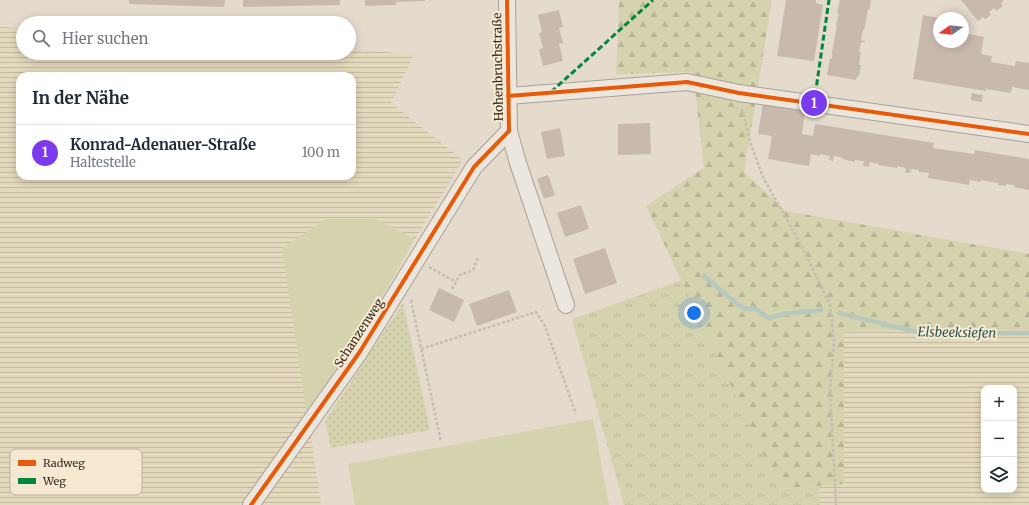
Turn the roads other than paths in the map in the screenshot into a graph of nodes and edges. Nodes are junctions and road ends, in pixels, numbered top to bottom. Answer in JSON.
{"nodes":[{"id":1,"x":508,"y":0,"type":"edge"},
{"id":2,"x":508,"y":96,"type":"junction"},
{"id":3,"x":509,"y":131,"type":"junction"},
{"id":4,"x":1029,"y":134,"type":"edge"},
{"id":5,"x":474,"y":167,"type":"joint"},
{"id":6,"x":566,"y":305,"type":"dead end"},
{"id":7,"x":251,"y":505,"type":"edge"}],
"edges":[{"from":1,"to":2,"type":"street","name":"Hohenbruchstraße"},
{"from":2,"to":3,"type":"street","name":"Hohenbruchstraße"},
{"from":2,"to":4,"type":"street"},
{"from":3,"to":5,"type":"street","name":"Hohenbruchstraße"},
{"from":3,"to":6,"type":"street","name":"Hohenbruchstraße"},
{"from":5,"to":7,"type":"street","name":"Schanzenweg"}]}
